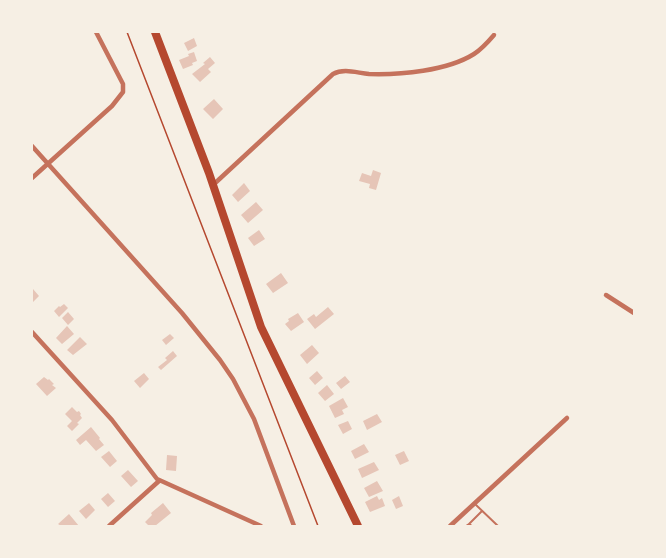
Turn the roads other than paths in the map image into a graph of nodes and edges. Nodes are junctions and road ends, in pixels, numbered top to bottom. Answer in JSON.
{"nodes":[{"id":1,"x":96,"y":32,"type":"edge"},
{"id":2,"x":155,"y":32,"type":"edge"},
{"id":3,"x":494,"y":35,"type":"dead end"},
{"id":4,"x":32,"y":146,"type":"edge"},
{"id":5,"x":48,"y":164,"type":"junction"},
{"id":6,"x":32,"y":178,"type":"edge"},
{"id":7,"x":213,"y":184,"type":"junction"},
{"id":8,"x":606,"y":295,"type":"dead end"},
{"id":9,"x":634,"y":313,"type":"edge"},
{"id":10,"x":32,"y":332,"type":"edge"},
{"id":11,"x":567,"y":418,"type":"dead end"},
{"id":12,"x":159,"y":481,"type":"junction"},
{"id":13,"x":475,"y":504,"type":"junction"},
{"id":14,"x":482,"y":511,"type":"junction"},
{"id":15,"x":109,"y":526,"type":"edge"},
{"id":16,"x":261,"y":526,"type":"edge"},
{"id":17,"x":294,"y":526,"type":"edge"},
{"id":18,"x":358,"y":526,"type":"edge"},
{"id":19,"x":450,"y":526,"type":"edge"},
{"id":20,"x":469,"y":526,"type":"edge"},
{"id":21,"x":498,"y":526,"type":"edge"}],
"edges":[{"from":1,"to":5,"type":"street"},
{"from":2,"to":7,"type":"main road"},
{"from":3,"to":7,"type":"street"},
{"from":4,"to":5,"type":"street"},
{"from":5,"to":6,"type":"street"},
{"from":5,"to":17,"type":"street"},
{"from":7,"to":18,"type":"main road"},
{"from":8,"to":9,"type":"street"},
{"from":10,"to":12,"type":"street"},
{"from":11,"to":13,"type":"street"},
{"from":12,"to":15,"type":"street"},
{"from":12,"to":16,"type":"street"},
{"from":13,"to":14,"type":"lane"},
{"from":13,"to":19,"type":"street"},
{"from":14,"to":20,"type":"lane"},
{"from":14,"to":21,"type":"lane"}]}
